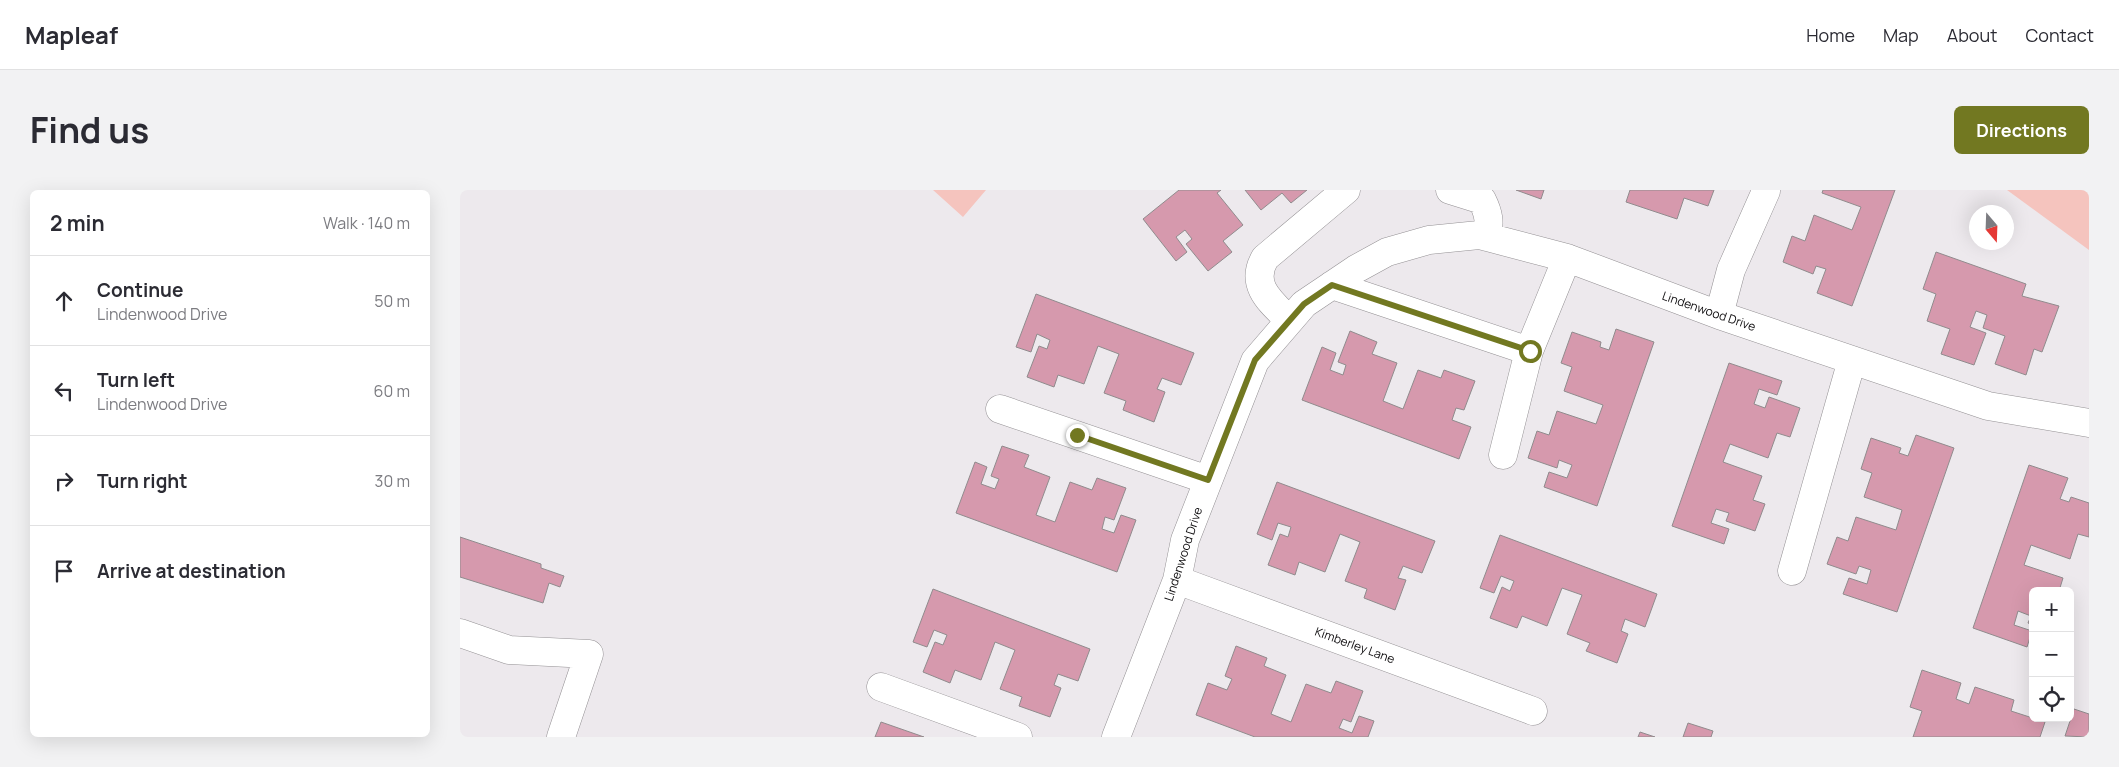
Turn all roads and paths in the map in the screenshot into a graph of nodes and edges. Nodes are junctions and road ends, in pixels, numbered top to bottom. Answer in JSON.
{"nodes":[{"id":1,"x":1346,"y":190,"type":"edge"},
{"id":2,"x":1450,"y":190,"type":"edge"},
{"id":3,"x":1766,"y":190,"type":"edge"},
{"id":4,"x":1487,"y":237,"type":"junction"},
{"id":5,"x":1567,"y":258,"type":"junction"},
{"id":6,"x":1332,"y":285,"type":"junction"},
{"id":7,"x":1719,"y":315,"type":"junction"},
{"id":8,"x":1289,"y":320,"type":"junction"},
{"id":9,"x":1530,"y":351,"type":"junction"},
{"id":10,"x":1852,"y":360,"type":"junction"},
{"id":11,"x":1000,"y":409,"type":"dead end"},
{"id":12,"x":2089,"y":423,"type":"edge"},
{"id":13,"x":1503,"y":455,"type":"dead end"},
{"id":14,"x":1208,"y":480,"type":"junction"},
{"id":15,"x":1792,"y":571,"type":"dead end"},
{"id":16,"x":1176,"y":580,"type":"junction"},
{"id":17,"x":460,"y":634,"type":"edge"},
{"id":18,"x":881,"y":687,"type":"dead end"},
{"id":19,"x":1533,"y":711,"type":"dead end"},
{"id":20,"x":1008,"y":735,"type":"edge"},
{"id":21,"x":561,"y":737,"type":"edge"},
{"id":22,"x":1116,"y":737,"type":"edge"}],
"edges":[{"from":1,"to":8,"type":"street"},
{"from":2,"to":4,"type":"street"},
{"from":3,"to":7,"type":"street"},
{"from":4,"to":5,"type":"street","name":"Lindenwood Drive"},
{"from":4,"to":6,"type":"street","name":"Lindenwood Drive"},
{"from":5,"to":7,"type":"street","name":"Lindenwood Drive"},
{"from":5,"to":9,"type":"street"},
{"from":6,"to":8,"type":"street","name":"Lindenwood Drive"},
{"from":6,"to":9,"type":"street"},
{"from":7,"to":10,"type":"street","name":"Lindenwood Drive"},
{"from":8,"to":14,"type":"street","name":"Lindenwood Drive"},
{"from":9,"to":13,"type":"street"},
{"from":10,"to":12,"type":"street","name":"Lindenwood Drive"},
{"from":10,"to":15,"type":"street"},
{"from":11,"to":14,"type":"street"},
{"from":14,"to":16,"type":"street","name":"Lindenwood Drive"},
{"from":16,"to":19,"type":"street","name":"Kimberley Lane"},
{"from":16,"to":22,"type":"street","name":"Lindenwood Drive"},
{"from":17,"to":21,"type":"street"},
{"from":18,"to":20,"type":"street"}]}
